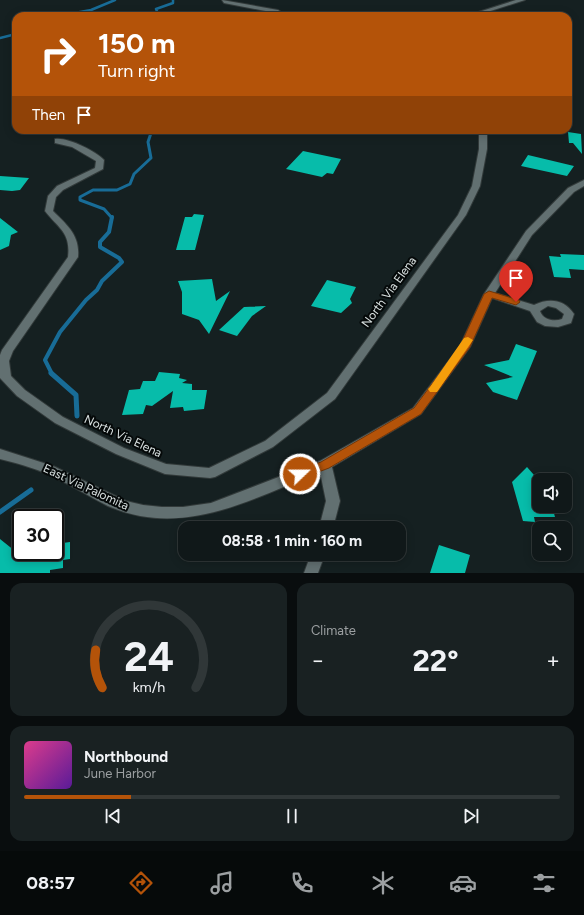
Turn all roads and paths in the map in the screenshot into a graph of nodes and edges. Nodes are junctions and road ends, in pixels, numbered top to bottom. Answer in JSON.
{"nodes":[{"id":1,"x":522,"y":0,"type":"edge"},
{"id":2,"x":224,"y":1,"type":"dead end"},
{"id":3,"x":278,"y":12,"type":"edge"},
{"id":4,"x":482,"y":12,"type":"edge"},
{"id":5,"x":483,"y":134,"type":"edge"},
{"id":6,"x":58,"y":140,"type":"dead end"},
{"id":7,"x":584,"y":183,"type":"edge"},
{"id":8,"x":489,"y":294,"type":"junction"},
{"id":9,"x":535,"y":309,"type":"dead end"},
{"id":10,"x":0,"y":454,"type":"edge"},
{"id":11,"x":325,"y":465,"type":"junction"},
{"id":12,"x":328,"y":521,"type":"edge"},
{"id":13,"x":315,"y":561,"type":"edge"},
{"id":14,"x":311,"y":573,"type":"edge"}],
"edges":[{"from":1,"to":4,"type":"street"},
{"from":2,"to":3,"type":"street"},
{"from":5,"to":6,"type":"street","name":"North Via Elena"},
{"from":7,"to":8,"type":"street","name":"East Via Palomita"},
{"from":8,"to":9,"type":"street"},
{"from":8,"to":11,"type":"street","name":"East Via Palomita"},
{"from":10,"to":11,"type":"street","name":"East Via Palomita"},
{"from":11,"to":12,"type":"street"},
{"from":13,"to":14,"type":"street"}]}
